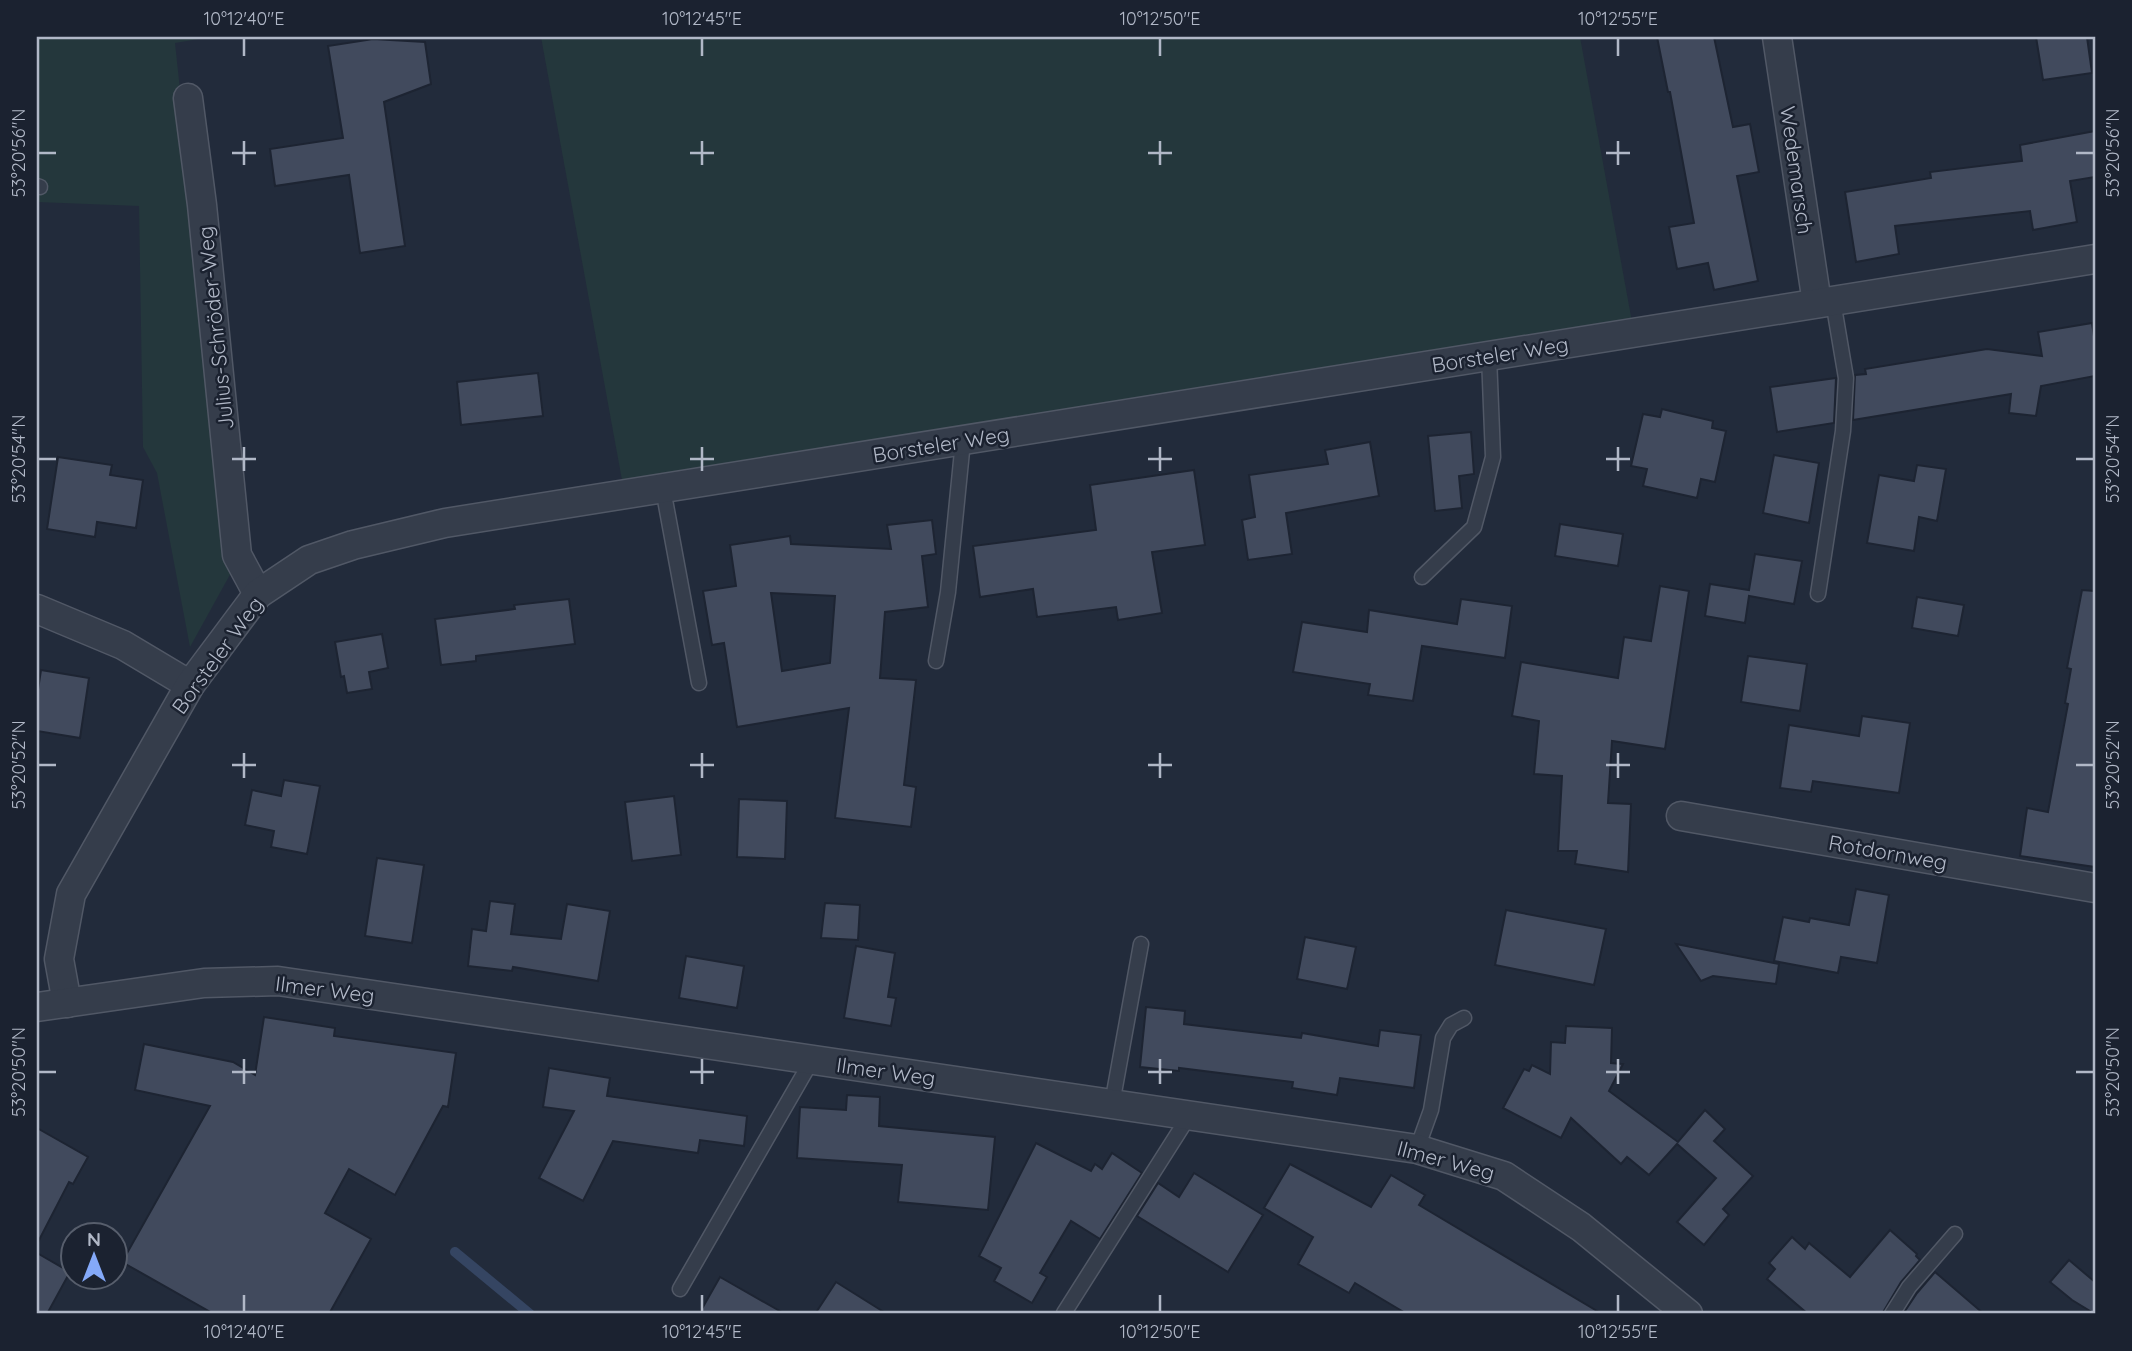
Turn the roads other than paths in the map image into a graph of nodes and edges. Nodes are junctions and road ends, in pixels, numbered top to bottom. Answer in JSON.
{"nodes":[{"id":1,"x":1777,"y":37,"type":"edge"},
{"id":2,"x":188,"y":99,"type":"dead end"},
{"id":3,"x":2095,"y":259,"type":"edge"},
{"id":4,"x":1825,"y":302,"type":"junction"},
{"id":5,"x":1489,"y":356,"type":"junction"},
{"id":6,"x":962,"y":441,"type":"junction"},
{"id":7,"x":663,"y":489,"type":"junction"},
{"id":8,"x":1422,"y":577,"type":"dead end"},
{"id":9,"x":258,"y":594,"type":"junction"},
{"id":10,"x":1818,"y":594,"type":"dead end"},
{"id":11,"x":37,"y":608,"type":"edge"},
{"id":12,"x":936,"y":661,"type":"dead end"},
{"id":13,"x":699,"y":683,"type":"dead end"},
{"id":14,"x":190,"y":685,"type":"junction"},
{"id":15,"x":1681,"y":816,"type":"dead end"},
{"id":16,"x":2095,"y":888,"type":"edge"},
{"id":17,"x":1141,"y":944,"type":"dead end"},
{"id":18,"x":67,"y":1003,"type":"junction"},
{"id":19,"x":37,"y":1007,"type":"edge"},
{"id":20,"x":1464,"y":1018,"type":"dead end"},
{"id":21,"x":813,"y":1060,"type":"junction"},
{"id":22,"x":1112,"y":1104,"type":"junction"},
{"id":23,"x":1189,"y":1116,"type":"junction"},
{"id":24,"x":1417,"y":1149,"type":"junction"},
{"id":25,"x":1955,"y":1234,"type":"dead end"},
{"id":26,"x":680,"y":1289,"type":"dead end"},
{"id":27,"x":1064,"y":1313,"type":"edge"},
{"id":28,"x":1688,"y":1314,"type":"edge"},
{"id":29,"x":1892,"y":1314,"type":"edge"}],
"edges":[{"from":1,"to":4,"type":"street","name":"Wedemarsch"},
{"from":2,"to":9,"type":"street","name":"Julius-Schröder-Weg"},
{"from":3,"to":4,"type":"street","name":"Borsteler Weg"},
{"from":4,"to":5,"type":"street","name":"Borsteler Weg"},
{"from":4,"to":10,"type":"lane"},
{"from":5,"to":6,"type":"street","name":"Borsteler Weg"},
{"from":5,"to":8,"type":"lane"},
{"from":6,"to":7,"type":"street","name":"Borsteler Weg"},
{"from":6,"to":12,"type":"lane"},
{"from":7,"to":9,"type":"street","name":"Borsteler Weg"},
{"from":7,"to":13,"type":"lane"},
{"from":9,"to":14,"type":"street","name":"Borsteler Weg"},
{"from":11,"to":14,"type":"street"},
{"from":14,"to":18,"type":"street","name":"Borsteler Weg"},
{"from":15,"to":16,"type":"street","name":"Rotdornweg"},
{"from":17,"to":22,"type":"lane"},
{"from":18,"to":19,"type":"street","name":"Ilmer Weg"},
{"from":18,"to":21,"type":"street","name":"Ilmer Weg"},
{"from":20,"to":24,"type":"lane"},
{"from":21,"to":22,"type":"street","name":"Ilmer Weg"},
{"from":21,"to":26,"type":"lane"},
{"from":22,"to":23,"type":"street","name":"Ilmer Weg"},
{"from":23,"to":24,"type":"street","name":"Ilmer Weg"},
{"from":23,"to":27,"type":"lane"},
{"from":24,"to":28,"type":"street","name":"Ilmer Weg"},
{"from":25,"to":29,"type":"lane"}]}
